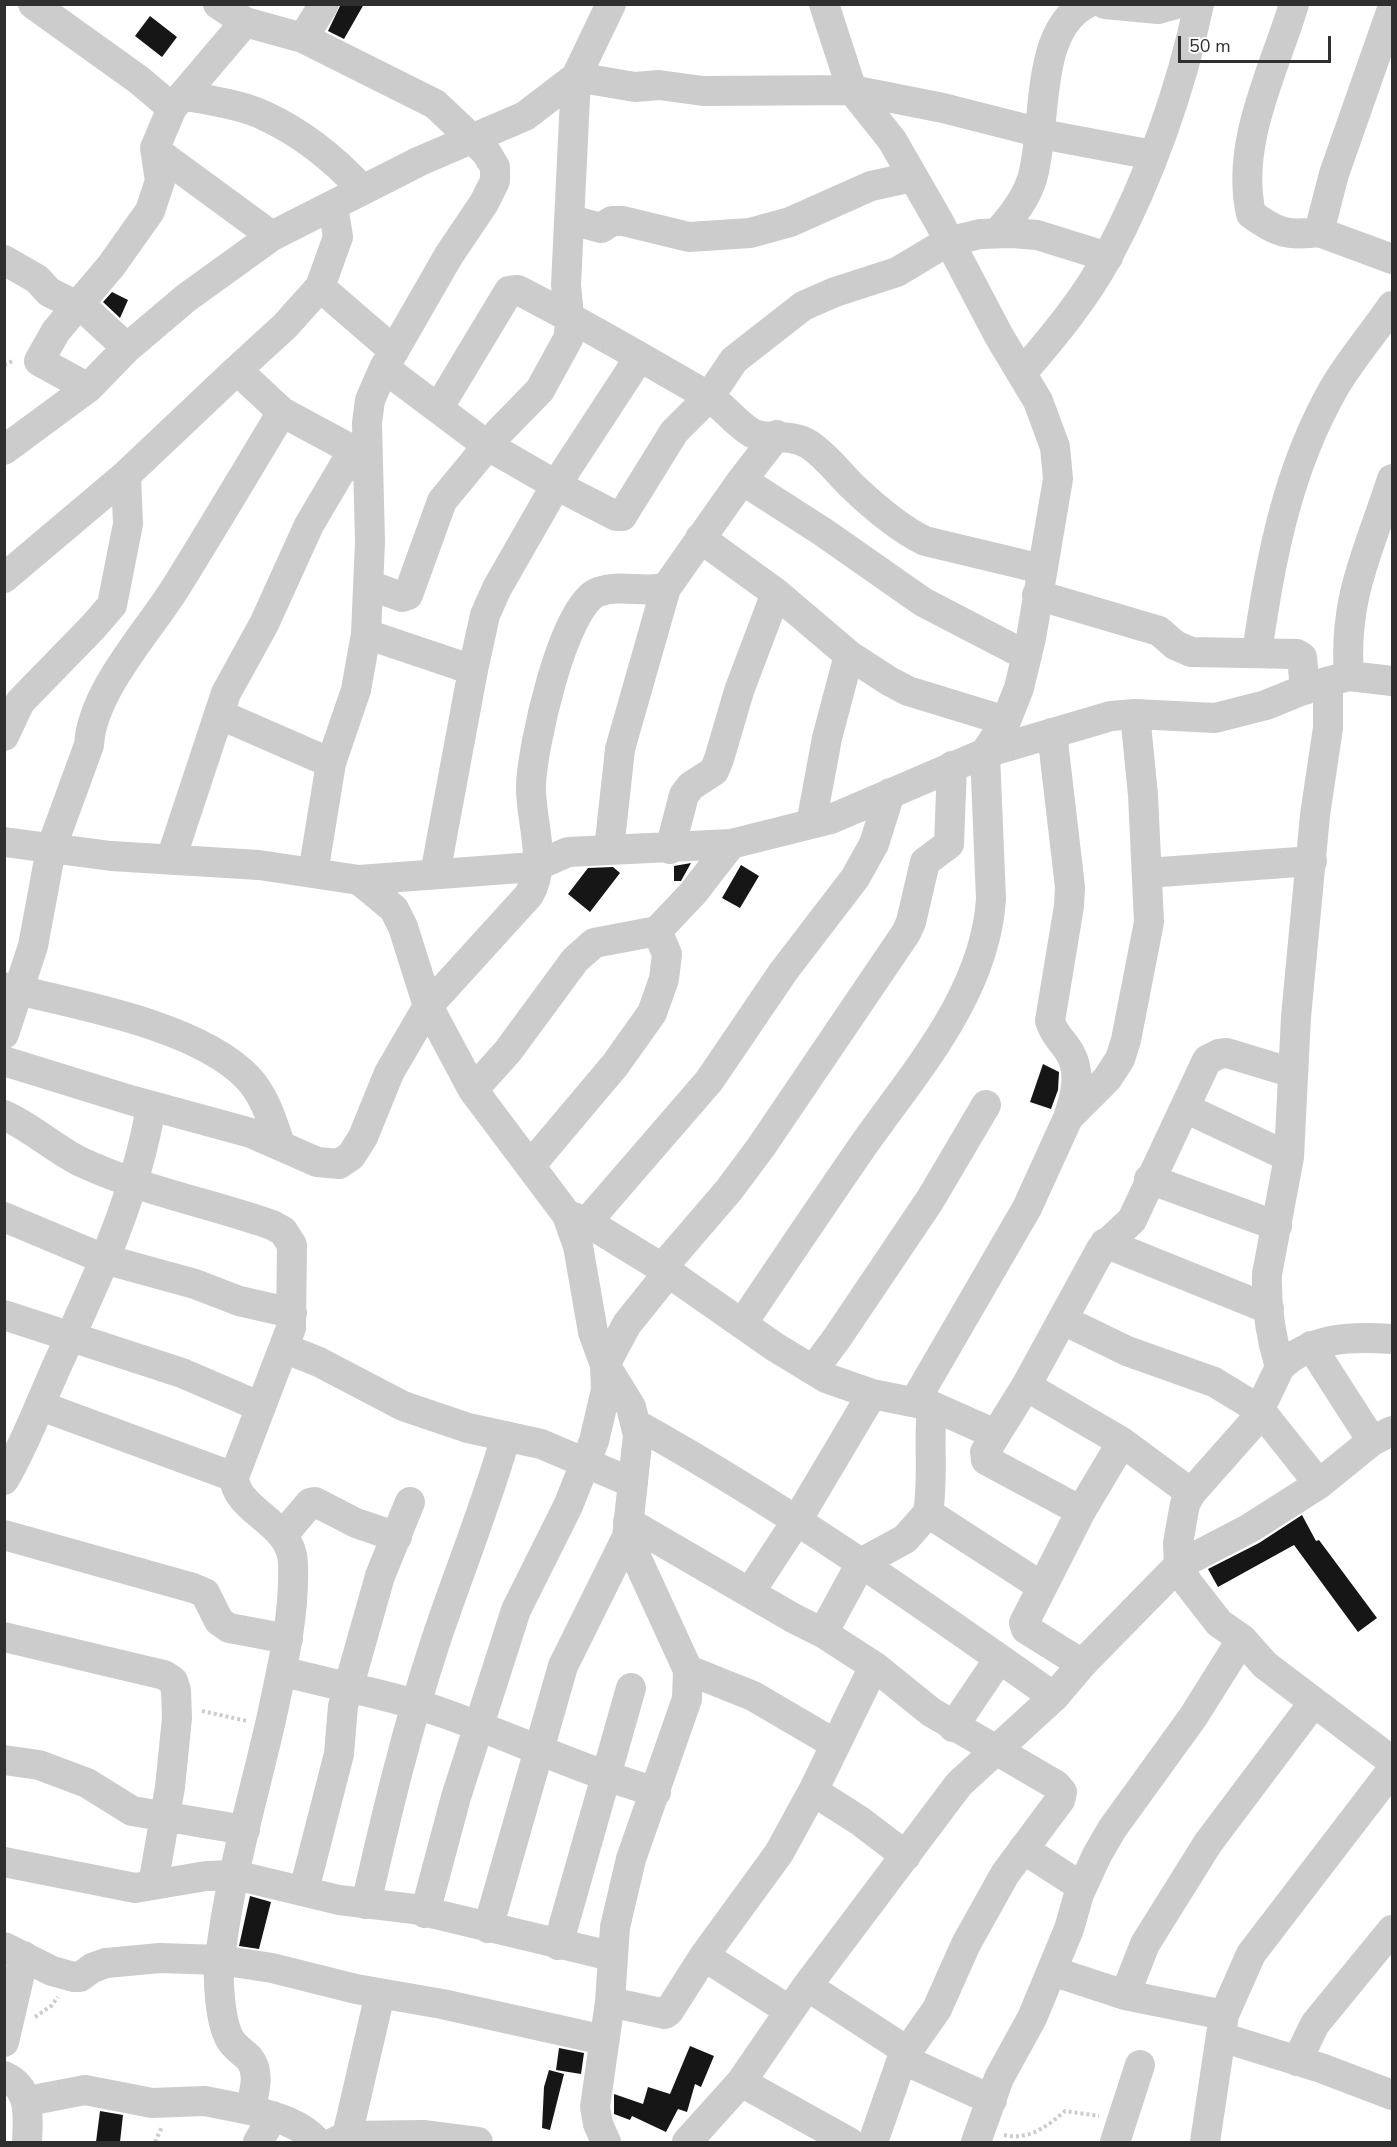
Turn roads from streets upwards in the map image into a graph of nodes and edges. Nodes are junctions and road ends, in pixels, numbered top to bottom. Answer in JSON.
{"nodes":[{"id":1,"x":33,"y":4,"type":"edge"},
{"id":2,"x":218,"y":4,"type":"edge"},
{"id":3,"x":324,"y":4,"type":"edge"},
{"id":4,"x":824,"y":4,"type":"edge"},
{"id":5,"x":1086,"y":4,"type":"edge"},
{"id":6,"x":1104,"y":4,"type":"edge"},
{"id":7,"x":1176,"y":4,"type":"edge"},
{"id":8,"x":1199,"y":4,"type":"edge"},
{"id":9,"x":1294,"y":4,"type":"edge"},
{"id":10,"x":611,"y":5,"type":"edge"},
{"id":11,"x":1392,"y":9,"type":"edge"},
{"id":12,"x":245,"y":22,"type":"junction"},
{"id":13,"x":303,"y":38,"type":"junction"},
{"id":14,"x":576,"y":77,"type":"junction"},
{"id":15,"x":852,"y":90,"type":"junction"},
{"id":16,"x":178,"y":101,"type":"junction"},
{"id":17,"x":1041,"y":133,"type":"junction"},
{"id":18,"x":474,"y":140,"type":"junction"},
{"id":19,"x":156,"y":151,"type":"junction"},
{"id":20,"x":1153,"y":155,"type":"junction"},
{"id":21,"x":912,"y":177,"type":"junction"},
{"id":22,"x":362,"y":189,"type":"junction"},
{"id":23,"x":333,"y":206,"type":"junction"},
{"id":24,"x":571,"y":220,"type":"junction"},
{"id":25,"x":1320,"y":232,"type":"junction"},
{"id":26,"x":997,"y":233,"type":"junction"},
{"id":27,"x":273,"y":236,"type":"junction"},
{"id":28,"x":947,"y":242,"type":"junction"},
{"id":29,"x":1108,"y":257,"type":"junction"},
{"id":30,"x":1392,"y":259,"type":"edge"},
{"id":31,"x":4,"y":260,"type":"edge"},
{"id":32,"x":320,"y":287,"type":"junction"},
{"id":33,"x":78,"y":305,"type":"junction"},
{"id":34,"x":1392,"y":306,"type":"edge"},
{"id":35,"x":568,"y":316,"type":"junction"},
{"id":36,"x":127,"y":348,"type":"junction"},
{"id":37,"x":639,"y":358,"type":"junction"},
{"id":38,"x":389,"y":359,"type":"junction"},
{"id":39,"x":237,"y":370,"type":"junction"},
{"id":40,"x":1022,"y":373,"type":"junction"},
{"id":41,"x":88,"y":388,"type":"junction"},
{"id":42,"x":709,"y":397,"type":"junction"},
{"id":43,"x":439,"y":407,"type":"junction"},
{"id":44,"x":282,"y":412,"type":"junction"},
{"id":45,"x":777,"y":435,"type":"junction"},
{"id":46,"x":488,"y":446,"type":"junction"},
{"id":47,"x":4,"y":450,"type":"edge"},
{"id":48,"x":360,"y":464,"type":"junction"},
{"id":49,"x":126,"y":475,"type":"junction"},
{"id":50,"x":1392,"y":478,"type":"edge"},
{"id":51,"x":742,"y":480,"type":"junction"},
{"id":52,"x":556,"y":485,"type":"junction"},
{"id":53,"x":1385,"y":522,"type":"edge"},
{"id":54,"x":700,"y":538,"type":"junction"},
{"id":55,"x":4,"y":578,"type":"edge"},
{"id":56,"x":1039,"y":582,"type":"junction"},
{"id":57,"x":369,"y":585,"type":"junction"},
{"id":58,"x":666,"y":588,"type":"junction"},
{"id":59,"x":776,"y":593,"type":"junction"},
{"id":60,"x":366,"y":634,"type":"junction"},
{"id":61,"x":1257,"y":653,"type":"junction"},
{"id":62,"x":849,"y":655,"type":"junction"},
{"id":63,"x":1027,"y":656,"type":"junction"},
{"id":64,"x":473,"y":670,"type":"junction"},
{"id":65,"x":1392,"y":681,"type":"edge"},
{"id":66,"x":1327,"y":682,"type":"junction"},
{"id":67,"x":1136,"y":714,"type":"junction"},
{"id":68,"x":221,"y":715,"type":"junction"},
{"id":69,"x":1006,"y":721,"type":"junction"},
{"id":70,"x":1052,"y":733,"type":"junction"},
{"id":71,"x":4,"y":736,"type":"edge"},
{"id":72,"x":985,"y":753,"type":"junction"},
{"id":73,"x":331,"y":762,"type":"junction"},
{"id":74,"x":952,"y":766,"type":"junction"},
{"id":75,"x":890,"y":793,"type":"junction"},
{"id":76,"x":811,"y":824,"type":"junction"},
{"id":77,"x":4,"y":842,"type":"edge"},
{"id":78,"x":731,"y":844,"type":"junction"},
{"id":79,"x":51,"y":849,"type":"junction"},
{"id":80,"x":670,"y":849,"type":"junction"},
{"id":81,"x":609,"y":850,"type":"junction"},
{"id":82,"x":171,"y":859,"type":"junction"},
{"id":83,"x":1311,"y":861,"type":"junction"},
{"id":84,"x":540,"y":864,"type":"junction"},
{"id":85,"x":314,"y":873,"type":"junction"},
{"id":86,"x":1147,"y":873,"type":"junction"},
{"id":87,"x":435,"y":874,"type":"junction"},
{"id":88,"x":359,"y":880,"type":"junction"},
{"id":89,"x":657,"y":931,"type":"junction"},
{"id":90,"x":12,"y":989,"type":"edge"},
{"id":91,"x":428,"y":1006,"type":"junction"},
{"id":92,"x":6,"y":1024,"type":"edge"},
{"id":93,"x":4,"y":1061,"type":"edge"},
{"id":94,"x":1293,"y":1073,"type":"junction"},
{"id":95,"x":472,"y":1090,"type":"junction"},
{"id":96,"x":986,"y":1105,"type":"dead end"},
{"id":97,"x":151,"y":1106,"type":"junction"},
{"id":98,"x":1185,"y":1108,"type":"junction"},
{"id":99,"x":4,"y":1115,"type":"edge"},
{"id":100,"x":1068,"y":1118,"type":"junction"},
{"id":101,"x":280,"y":1144,"type":"junction"},
{"id":102,"x":1290,"y":1157,"type":"junction"},
{"id":103,"x":530,"y":1166,"type":"junction"},
{"id":104,"x":1149,"y":1179,"type":"junction"},
{"id":105,"x":132,"y":1181,"type":"junction"},
{"id":106,"x":4,"y":1217,"type":"edge"},
{"id":107,"x":577,"y":1218,"type":"junction"},
{"id":108,"x":1277,"y":1226,"type":"junction"},
{"id":109,"x":1105,"y":1243,"type":"junction"},
{"id":110,"x":104,"y":1259,"type":"junction"},
{"id":111,"x":665,"y":1270,"type":"junction"},
{"id":112,"x":1269,"y":1308,"type":"junction"},
{"id":113,"x":292,"y":1313,"type":"junction"},
{"id":114,"x":4,"y":1315,"type":"edge"},
{"id":115,"x":1063,"y":1320,"type":"junction"},
{"id":116,"x":742,"y":1324,"type":"junction"},
{"id":117,"x":72,"y":1335,"type":"junction"},
{"id":118,"x":1392,"y":1339,"type":"edge"},
{"id":119,"x":1311,"y":1346,"type":"junction"},
{"id":120,"x":284,"y":1348,"type":"junction"},
{"id":121,"x":605,"y":1365,"type":"junction"},
{"id":122,"x":1280,"y":1367,"type":"junction"},
{"id":123,"x":814,"y":1369,"type":"junction"},
{"id":124,"x":1026,"y":1386,"type":"junction"},
{"id":125,"x":872,"y":1394,"type":"junction"},
{"id":126,"x":923,"y":1404,"type":"junction"},
{"id":127,"x":41,"y":1406,"type":"junction"},
{"id":128,"x":261,"y":1407,"type":"junction"},
{"id":129,"x":1260,"y":1410,"type":"junction"},
{"id":130,"x":636,"y":1424,"type":"junction"},
{"id":131,"x":995,"y":1434,"type":"junction"},
{"id":132,"x":506,"y":1436,"type":"junction"},
{"id":133,"x":1382,"y":1436,"type":"edge"},
{"id":134,"x":1122,"y":1442,"type":"junction"},
{"id":135,"x":586,"y":1463,"type":"junction"},
{"id":136,"x":234,"y":1477,"type":"junction"},
{"id":137,"x":4,"y":1480,"type":"edge"},
{"id":138,"x":633,"y":1483,"type":"junction"},
{"id":139,"x":1319,"y":1484,"type":"junction"},
{"id":140,"x":1191,"y":1493,"type":"junction"},
{"id":141,"x":410,"y":1502,"type":"dead end"},
{"id":142,"x":1081,"y":1511,"type":"junction"},
{"id":143,"x":928,"y":1513,"type":"junction"},
{"id":144,"x":796,"y":1522,"type":"junction"},
{"id":145,"x":627,"y":1530,"type":"junction"},
{"id":146,"x":4,"y":1535,"type":"edge"},
{"id":147,"x":283,"y":1535,"type":"junction"},
{"id":148,"x":397,"y":1537,"type":"junction"},
{"id":149,"x":861,"y":1563,"type":"junction"},
{"id":150,"x":1179,"y":1565,"type":"junction"},
{"id":151,"x":1041,"y":1586,"type":"junction"},
{"id":152,"x":750,"y":1592,"type":"junction"},
{"id":153,"x":823,"y":1633,"type":"junction"},
{"id":154,"x":4,"y":1637,"type":"edge"},
{"id":155,"x":288,"y":1639,"type":"junction"},
{"id":156,"x":1242,"y":1639,"type":"junction"},
{"id":157,"x":999,"y":1659,"type":"junction"},
{"id":158,"x":1082,"y":1664,"type":"junction"},
{"id":159,"x":874,"y":1666,"type":"junction"},
{"id":160,"x":688,"y":1670,"type":"junction"},
{"id":161,"x":282,"y":1671,"type":"junction"},
{"id":162,"x":631,"y":1688,"type":"dead end"},
{"id":163,"x":348,"y":1689,"type":"junction"},
{"id":164,"x":1054,"y":1697,"type":"junction"},
{"id":165,"x":1314,"y":1702,"type":"junction"},
{"id":166,"x":417,"y":1705,"type":"junction"},
{"id":167,"x":481,"y":1726,"type":"junction"},
{"id":168,"x":953,"y":1727,"type":"junction"},
{"id":169,"x":835,"y":1744,"type":"junction"},
{"id":170,"x":540,"y":1750,"type":"junction"},
{"id":171,"x":996,"y":1751,"type":"junction"},
{"id":172,"x":4,"y":1760,"type":"edge"},
{"id":173,"x":1392,"y":1761,"type":"edge"},
{"id":174,"x":1392,"y":1770,"type":"edge"},
{"id":175,"x":606,"y":1777,"type":"junction"},
{"id":176,"x":813,"y":1791,"type":"junction"},
{"id":177,"x":656,"y":1792,"type":"junction"},
{"id":178,"x":164,"y":1818,"type":"junction"},
{"id":179,"x":245,"y":1830,"type":"junction"},
{"id":180,"x":1023,"y":1849,"type":"junction"},
{"id":181,"x":906,"y":1856,"type":"junction"},
{"id":182,"x":4,"y":1862,"type":"edge"},
{"id":183,"x":235,"y":1875,"type":"junction"},
{"id":184,"x":153,"y":1886,"type":"junction"},
{"id":185,"x":1082,"y":1887,"type":"junction"},
{"id":186,"x":304,"y":1890,"type":"junction"},
{"id":187,"x":366,"y":1904,"type":"junction"},
{"id":188,"x":425,"y":1913,"type":"junction"},
{"id":189,"x":488,"y":1928,"type":"junction"},
{"id":190,"x":1392,"y":1930,"type":"edge"},
{"id":191,"x":558,"y":1945,"type":"junction"},
{"id":192,"x":14,"y":1951,"type":"edge"},
{"id":193,"x":611,"y":1956,"type":"junction"},
{"id":194,"x":704,"y":1956,"type":"junction"},
{"id":195,"x":220,"y":1960,"type":"junction"},
{"id":196,"x":1052,"y":1971,"type":"junction"},
{"id":197,"x":807,"y":1986,"type":"junction"},
{"id":198,"x":380,"y":1994,"type":"junction"},
{"id":199,"x":1125,"y":1995,"type":"junction"},
{"id":200,"x":610,"y":2002,"type":"junction"},
{"id":201,"x":790,"y":2012,"type":"junction"},
{"id":202,"x":1222,"y":2026,"type":"junction"},
{"id":203,"x":5,"y":2040,"type":"edge"},
{"id":204,"x":604,"y":2040,"type":"junction"},
{"id":205,"x":904,"y":2055,"type":"junction"},
{"id":206,"x":1297,"y":2061,"type":"junction"},
{"id":207,"x":1140,"y":2065,"type":"dead end"},
{"id":208,"x":4,"y":2076,"type":"edge"},
{"id":209,"x":741,"y":2082,"type":"junction"},
{"id":210,"x":1392,"y":2095,"type":"edge"},
{"id":211,"x":992,"y":2100,"type":"junction"},
{"id":212,"x":28,"y":2101,"type":"junction"},
{"id":213,"x":261,"y":2113,"type":"junction"},
{"id":214,"x":1119,"y":2132,"type":"edge"},
{"id":215,"x":979,"y":2136,"type":"edge"},
{"id":216,"x":356,"y":2139,"type":"edge"},
{"id":217,"x":27,"y":2142,"type":"edge"},
{"id":218,"x":258,"y":2142,"type":"edge"},
{"id":219,"x":317,"y":2142,"type":"edge"},
{"id":220,"x":478,"y":2142,"type":"edge"},
{"id":221,"x":606,"y":2142,"type":"edge"},
{"id":222,"x":687,"y":2142,"type":"edge"},
{"id":223,"x":849,"y":2142,"type":"edge"},
{"id":224,"x":873,"y":2142,"type":"edge"},
{"id":225,"x":1205,"y":2142,"type":"edge"}],
"edges":[{"from":1,"to":16,"type":"street"},
{"from":2,"to":12,"type":"street"},
{"from":3,"to":13,"type":"street"},
{"from":4,"to":15,"type":"street"},
{"from":5,"to":17,"type":"street"},
{"from":6,"to":7,"type":"street"},
{"from":8,"to":20,"type":"street"},
{"from":9,"to":25,"type":"street"},
{"from":10,"to":14,"type":"street"},
{"from":11,"to":25,"type":"street"},
{"from":12,"to":13,"type":"street"},
{"from":12,"to":16,"type":"street"},
{"from":13,"to":18,"type":"street"},
{"from":14,"to":15,"type":"street"},
{"from":14,"to":18,"type":"street"},
{"from":14,"to":24,"type":"street"},
{"from":15,"to":17,"type":"street"},
{"from":15,"to":21,"type":"street"},
{"from":16,"to":19,"type":"street"},
{"from":16,"to":22,"type":"street"},
{"from":17,"to":20,"type":"street"},
{"from":17,"to":26,"type":"street"},
{"from":18,"to":22,"type":"street"},
{"from":18,"to":38,"type":"street"},
{"from":19,"to":27,"type":"street"},
{"from":19,"to":33,"type":"street"},
{"from":20,"to":29,"type":"street"},
{"from":21,"to":24,"type":"street"},
{"from":21,"to":28,"type":"street"},
{"from":22,"to":23,"type":"street"},
{"from":23,"to":27,"type":"street"},
{"from":23,"to":32,"type":"street"},
{"from":24,"to":35,"type":"street"},
{"from":25,"to":30,"type":"street"},
{"from":26,"to":28,"type":"street"},
{"from":26,"to":29,"type":"street"},
{"from":27,"to":36,"type":"street"},
{"from":28,"to":40,"type":"street"},
{"from":28,"to":42,"type":"street"},
{"from":29,"to":40,"type":"street"},
{"from":31,"to":33,"type":"street"},
{"from":32,"to":38,"type":"street"},
{"from":32,"to":39,"type":"street"},
{"from":33,"to":36,"type":"street"},
{"from":33,"to":41,"type":"street"},
{"from":34,"to":61,"type":"street"},
{"from":35,"to":37,"type":"street"},
{"from":35,"to":43,"type":"street"},
{"from":35,"to":46,"type":"street"},
{"from":36,"to":41,"type":"street"},
{"from":37,"to":42,"type":"street"},
{"from":37,"to":52,"type":"street"},
{"from":38,"to":43,"type":"street"},
{"from":38,"to":48,"type":"street"},
{"from":39,"to":44,"type":"street"},
{"from":39,"to":49,"type":"street"},
{"from":40,"to":56,"type":"street"},
{"from":41,"to":47,"type":"street"},
{"from":42,"to":45,"type":"street"},
{"from":42,"to":52,"type":"street"},
{"from":43,"to":46,"type":"street"},
{"from":44,"to":48,"type":"street"},
{"from":44,"to":79,"type":"street"},
{"from":45,"to":51,"type":"street"},
{"from":45,"to":56,"type":"street"},
{"from":46,"to":52,"type":"street"},
{"from":46,"to":57,"type":"street"},
{"from":48,"to":57,"type":"street"},
{"from":48,"to":68,"type":"street"},
{"from":49,"to":55,"type":"street"},
{"from":49,"to":71,"type":"street"},
{"from":50,"to":53,"type":"street"},
{"from":51,"to":54,"type":"street"},
{"from":51,"to":63,"type":"street"},
{"from":52,"to":64,"type":"street"},
{"from":53,"to":66,"type":"street"},
{"from":54,"to":58,"type":"street"},
{"from":54,"to":59,"type":"street"},
{"from":56,"to":61,"type":"street"},
{"from":56,"to":63,"type":"street"},
{"from":57,"to":60,"type":"street"},
{"from":58,"to":81,"type":"street"},
{"from":58,"to":84,"type":"street"},
{"from":59,"to":62,"type":"street"},
{"from":59,"to":80,"type":"street"},
{"from":60,"to":64,"type":"street"},
{"from":60,"to":73,"type":"street"},
{"from":61,"to":66,"type":"street"},
{"from":62,"to":69,"type":"street"},
{"from":62,"to":76,"type":"street"},
{"from":63,"to":69,"type":"street"},
{"from":64,"to":87,"type":"street"},
{"from":65,"to":66,"type":"street"},
{"from":66,"to":67,"type":"street"},
{"from":66,"to":83,"type":"street"},
{"from":67,"to":70,"type":"street"},
{"from":67,"to":86,"type":"street"},
{"from":68,"to":73,"type":"street"},
{"from":68,"to":82,"type":"street"},
{"from":69,"to":72,"type":"street"},
{"from":70,"to":72,"type":"street"},
{"from":70,"to":100,"type":"street"},
{"from":72,"to":74,"type":"street"},
{"from":72,"to":116,"type":"street"},
{"from":73,"to":85,"type":"street"},
{"from":74,"to":75,"type":"street"},
{"from":74,"to":111,"type":"street"},
{"from":75,"to":76,"type":"street"},
{"from":75,"to":107,"type":"street"},
{"from":76,"to":78,"type":"street"},
{"from":77,"to":79,"type":"street"},
{"from":78,"to":80,"type":"street"},
{"from":78,"to":89,"type":"street"},
{"from":79,"to":82,"type":"street"},
{"from":79,"to":90,"type":"street"},
{"from":80,"to":81,"type":"street"},
{"from":81,"to":84,"type":"street"},
{"from":82,"to":85,"type":"street"},
{"from":83,"to":86,"type":"street"},
{"from":83,"to":94,"type":"street"},
{"from":84,"to":87,"type":"street"},
{"from":84,"to":91,"type":"street"},
{"from":85,"to":88,"type":"street"},
{"from":86,"to":100,"type":"street"},
{"from":87,"to":88,"type":"street"},
{"from":88,"to":91,"type":"street"},
{"from":89,"to":95,"type":"street"},
{"from":89,"to":103,"type":"street"},
{"from":90,"to":92,"type":"street"},
{"from":90,"to":101,"type":"street"},
{"from":91,"to":95,"type":"street"},
{"from":91,"to":101,"type":"street"},
{"from":93,"to":97,"type":"street"},
{"from":94,"to":98,"type":"street"},
{"from":94,"to":102,"type":"street"},
{"from":95,"to":103,"type":"street"},
{"from":96,"to":123,"type":"street"},
{"from":97,"to":101,"type":"street"},
{"from":97,"to":105,"type":"street"},
{"from":98,"to":102,"type":"street"},
{"from":98,"to":104,"type":"street"},
{"from":99,"to":105,"type":"street"},
{"from":100,"to":126,"type":"street"},
{"from":102,"to":108,"type":"street"},
{"from":103,"to":107,"type":"street"},
{"from":104,"to":108,"type":"street"},
{"from":104,"to":109,"type":"street"},
{"from":105,"to":110,"type":"street"},
{"from":105,"to":113,"type":"street"},
{"from":106,"to":110,"type":"street"},
{"from":107,"to":111,"type":"street"},
{"from":107,"to":121,"type":"street"},
{"from":108,"to":112,"type":"street"},
{"from":109,"to":112,"type":"street"},
{"from":109,"to":115,"type":"street"},
{"from":110,"to":113,"type":"street"},
{"from":110,"to":117,"type":"street"},
{"from":111,"to":116,"type":"street"},
{"from":111,"to":121,"type":"street"},
{"from":112,"to":122,"type":"street"},
{"from":113,"to":120,"type":"street"},
{"from":114,"to":117,"type":"street"},
{"from":115,"to":124,"type":"street"},
{"from":115,"to":129,"type":"street"},
{"from":116,"to":123,"type":"street"},
{"from":117,"to":127,"type":"street"},
{"from":117,"to":128,"type":"street"},
{"from":118,"to":119,"type":"street"},
{"from":119,"to":122,"type":"street"},
{"from":119,"to":133,"type":"street"},
{"from":120,"to":128,"type":"street"},
{"from":120,"to":132,"type":"street"},
{"from":121,"to":130,"type":"street"},
{"from":121,"to":135,"type":"street"},
{"from":122,"to":129,"type":"street"},
{"from":123,"to":125,"type":"street"},
{"from":124,"to":131,"type":"street"},
{"from":124,"to":134,"type":"street"},
{"from":125,"to":126,"type":"street"},
{"from":125,"to":144,"type":"street"},
{"from":126,"to":131,"type":"street"},
{"from":126,"to":143,"type":"street"},
{"from":127,"to":136,"type":"street"},
{"from":127,"to":137,"type":"street"},
{"from":128,"to":136,"type":"street"},
{"from":129,"to":139,"type":"street"},
{"from":129,"to":140,"type":"street"},
{"from":130,"to":138,"type":"street"},
{"from":130,"to":144,"type":"street"},
{"from":131,"to":142,"type":"street"},
{"from":132,"to":135,"type":"street"},
{"from":132,"to":166,"type":"street"},
{"from":133,"to":139,"type":"street"},
{"from":134,"to":140,"type":"street"},
{"from":134,"to":142,"type":"street"},
{"from":135,"to":138,"type":"street"},
{"from":135,"to":167,"type":"street"},
{"from":136,"to":147,"type":"street"},
{"from":138,"to":145,"type":"street"},
{"from":139,"to":150,"type":"street"},
{"from":140,"to":150,"type":"street"},
{"from":141,"to":148,"type":"street"},
{"from":142,"to":151,"type":"street"},
{"from":143,"to":149,"type":"street"},
{"from":143,"to":151,"type":"street"},
{"from":144,"to":149,"type":"street"},
{"from":144,"to":152,"type":"street"},
{"from":145,"to":152,"type":"street"},
{"from":145,"to":160,"type":"street"},
{"from":145,"to":170,"type":"street"},
{"from":146,"to":155,"type":"street"},
{"from":147,"to":148,"type":"street"},
{"from":147,"to":155,"type":"street"},
{"from":148,"to":163,"type":"street"},
{"from":149,"to":153,"type":"street"},
{"from":149,"to":157,"type":"street"},
{"from":150,"to":156,"type":"street"},
{"from":150,"to":158,"type":"street"},
{"from":151,"to":158,"type":"street"},
{"from":152,"to":153,"type":"street"},
{"from":153,"to":159,"type":"street"},
{"from":154,"to":178,"type":"street"},
{"from":155,"to":161,"type":"street"},
{"from":156,"to":165,"type":"street"},
{"from":156,"to":185,"type":"street"},
{"from":157,"to":164,"type":"street"},
{"from":157,"to":168,"type":"street"},
{"from":158,"to":164,"type":"street"},
{"from":159,"to":168,"type":"street"},
{"from":159,"to":169,"type":"street"},
{"from":160,"to":169,"type":"street"},
{"from":160,"to":177,"type":"street"},
{"from":161,"to":163,"type":"street"},
{"from":161,"to":179,"type":"street"},
{"from":162,"to":175,"type":"street"},
{"from":163,"to":166,"type":"street"},
{"from":163,"to":186,"type":"street"},
{"from":164,"to":171,"type":"street"},
{"from":165,"to":173,"type":"street"},
{"from":165,"to":199,"type":"street"},
{"from":166,"to":167,"type":"street"},
{"from":166,"to":187,"type":"street"},
{"from":167,"to":170,"type":"street"},
{"from":167,"to":188,"type":"street"},
{"from":168,"to":171,"type":"street"},
{"from":169,"to":176,"type":"street"},
{"from":170,"to":175,"type":"street"},
{"from":170,"to":189,"type":"street"},
{"from":171,"to":180,"type":"street"},
{"from":171,"to":181,"type":"street"},
{"from":172,"to":178,"type":"street"},
{"from":174,"to":202,"type":"street"},
{"from":175,"to":177,"type":"street"},
{"from":175,"to":191,"type":"street"},
{"from":176,"to":181,"type":"street"},
{"from":176,"to":194,"type":"street"},
{"from":177,"to":193,"type":"street"},
{"from":178,"to":179,"type":"street"},
{"from":178,"to":184,"type":"street"},
{"from":179,"to":183,"type":"street"},
{"from":180,"to":185,"type":"street"},
{"from":180,"to":205,"type":"street"},
{"from":181,"to":197,"type":"street"},
{"from":182,"to":184,"type":"street"},
{"from":183,"to":184,"type":"street"},
{"from":183,"to":186,"type":"street"},
{"from":183,"to":195,"type":"street"},
{"from":185,"to":196,"type":"street"},
{"from":186,"to":187,"type":"street"},
{"from":187,"to":188,"type":"street"},
{"from":188,"to":189,"type":"street"},
{"from":189,"to":191,"type":"street"},
{"from":190,"to":206,"type":"street"},
{"from":191,"to":193,"type":"street"},
{"from":192,"to":195,"type":"street"},
{"from":192,"to":203,"type":"street"},
{"from":193,"to":200,"type":"street"},
{"from":194,"to":200,"type":"street"},
{"from":194,"to":201,"type":"street"},
{"from":195,"to":198,"type":"street"},
{"from":195,"to":213,"type":"street"},
{"from":196,"to":199,"type":"street"},
{"from":196,"to":211,"type":"street"},
{"from":197,"to":201,"type":"street"},
{"from":197,"to":205,"type":"street"},
{"from":198,"to":204,"type":"street"},
{"from":198,"to":216,"type":"street"},
{"from":199,"to":202,"type":"street"},
{"from":200,"to":204,"type":"street"},
{"from":201,"to":209,"type":"street"},
{"from":202,"to":206,"type":"street"},
{"from":202,"to":225,"type":"street"},
{"from":204,"to":221,"type":"street"},
{"from":205,"to":211,"type":"street"},
{"from":205,"to":224,"type":"street"},
{"from":206,"to":210,"type":"street"},
{"from":207,"to":214,"type":"street"},
{"from":208,"to":212,"type":"street"},
{"from":209,"to":222,"type":"street"},
{"from":209,"to":223,"type":"street"},
{"from":211,"to":215,"type":"street"},
{"from":212,"to":213,"type":"street"},
{"from":212,"to":217,"type":"street"},
{"from":213,"to":218,"type":"street"},
{"from":213,"to":219,"type":"street"},
{"from":216,"to":220,"type":"street"}]}
